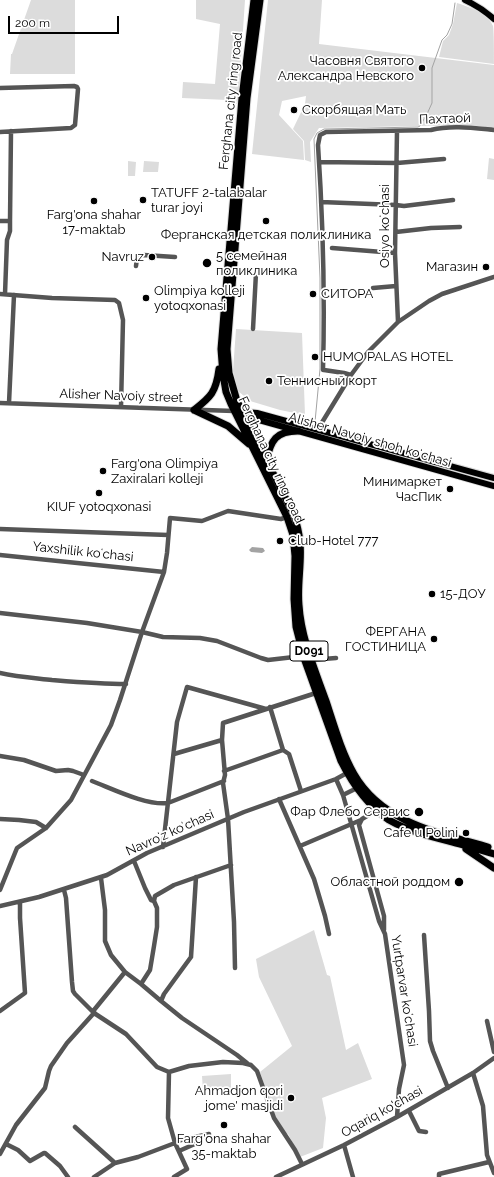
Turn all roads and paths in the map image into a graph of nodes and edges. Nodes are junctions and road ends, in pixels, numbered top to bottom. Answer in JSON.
{"nodes":[{"id":1,"x":254,"y":0,"type":"edge"},
{"id":2,"x":260,"y":0,"type":"edge"},
{"id":3,"x":465,"y":0,"type":"edge"},
{"id":4,"x":494,"y":19,"type":"edge"},
{"id":5,"x":0,"y":88,"type":"edge"},
{"id":6,"x":494,"y":130,"type":"edge"},
{"id":7,"x":11,"y":131,"type":"junction"},
{"id":8,"x":397,"y":131,"type":"junction"},
{"id":9,"x":0,"y":132,"type":"edge"},
{"id":10,"x":444,"y":159,"type":"dead end"},
{"id":11,"x":319,"y":162,"type":"junction"},
{"id":12,"x":397,"y":163,"type":"junction"},
{"id":13,"x":453,"y":200,"type":"dead end"},
{"id":14,"x":321,"y":202,"type":"junction"},
{"id":15,"x":396,"y":205,"type":"junction"},
{"id":16,"x":0,"y":221,"type":"edge"},
{"id":17,"x":10,"y":222,"type":"junction"},
{"id":18,"x":460,"y":227,"type":"dead end"},
{"id":19,"x":396,"y":232,"type":"junction"},
{"id":20,"x":332,"y":248,"type":"dead end"},
{"id":21,"x":395,"y":253,"type":"junction"},
{"id":22,"x":175,"y":257,"type":"dead end"},
{"id":23,"x":136,"y":266,"type":"dead end"},
{"id":24,"x":256,"y":272,"type":"dead end"},
{"id":25,"x":494,"y":277,"type":"edge"},
{"id":26,"x":396,"y":286,"type":"junction"},
{"id":27,"x":373,"y":288,"type":"dead end"},
{"id":28,"x":3,"y":294,"type":"edge"},
{"id":29,"x":14,"y":295,"type":"junction"},
{"id":30,"x":398,"y":322,"type":"junction"},
{"id":31,"x":253,"y":329,"type":"dead end"},
{"id":32,"x":221,"y":349,"type":"junction"},
{"id":33,"x":351,"y":376,"type":"junction"},
{"id":34,"x":0,"y":403,"type":"edge"},
{"id":35,"x":9,"y":403,"type":"junction"},
{"id":36,"x":121,"y":407,"type":"junction"},
{"id":37,"x":194,"y":410,"type":"junction"},
{"id":38,"x":238,"y":412,"type":"junction"},
{"id":39,"x":318,"y":429,"type":"junction"},
{"id":40,"x":298,"y":431,"type":"junction"},
{"id":41,"x":254,"y":449,"type":"junction"},
{"id":42,"x":266,"y":461,"type":"junction"},
{"id":43,"x":494,"y":478,"type":"edge"},
{"id":44,"x":494,"y":486,"type":"edge"},
{"id":45,"x":287,"y":517,"type":"junction"},
{"id":46,"x":0,"y":529,"type":"edge"},
{"id":47,"x":168,"y":535,"type":"junction"},
{"id":48,"x":0,"y":555,"type":"edge"},
{"id":49,"x":164,"y":572,"type":"junction"},
{"id":50,"x":0,"y":613,"type":"edge"},
{"id":51,"x":142,"y":632,"type":"junction"},
{"id":52,"x":303,"y":656,"type":"junction"},
{"id":53,"x":336,"y":658,"type":"dead end"},
{"id":54,"x":311,"y":660,"type":"junction"},
{"id":55,"x":0,"y":673,"type":"edge"},
{"id":56,"x":126,"y":684,"type":"junction"},
{"id":57,"x":316,"y":693,"type":"junction"},
{"id":58,"x":268,"y":708,"type":"junction"},
{"id":59,"x":222,"y":740,"type":"junction"},
{"id":60,"x":283,"y":750,"type":"junction"},
{"id":61,"x":174,"y":754,"type":"junction"},
{"id":62,"x":0,"y":756,"type":"edge"},
{"id":63,"x":224,"y":771,"type":"junction"},
{"id":64,"x":347,"y":773,"type":"junction"},
{"id":65,"x":84,"y":775,"type":"junction"},
{"id":66,"x":336,"y":779,"type":"junction"},
{"id":67,"x":92,"y":781,"type":"dead end"},
{"id":68,"x":224,"y":781,"type":"junction"},
{"id":69,"x":301,"y":791,"type":"junction"},
{"id":70,"x":362,"y":791,"type":"junction"},
{"id":71,"x":343,"y":795,"type":"junction"},
{"id":72,"x":279,"y":799,"type":"junction"},
{"id":73,"x":168,"y":803,"type":"junction"},
{"id":74,"x":376,"y":810,"type":"junction"},
{"id":75,"x":0,"y":819,"type":"edge"},
{"id":76,"x":228,"y":819,"type":"junction"},
{"id":77,"x":362,"y":819,"type":"junction"},
{"id":78,"x":351,"y":824,"type":"junction"},
{"id":79,"x":46,"y":828,"type":"junction"},
{"id":80,"x":460,"y":844,"type":"junction"},
{"id":81,"x":300,"y":846,"type":"junction"},
{"id":82,"x":163,"y":847,"type":"junction"},
{"id":83,"x":494,"y":849,"type":"edge"},
{"id":84,"x":494,"y":854,"type":"edge"},
{"id":85,"x":134,"y":861,"type":"junction"},
{"id":86,"x":231,"y":865,"type":"junction"},
{"id":87,"x":494,"y":868,"type":"edge"},
{"id":88,"x":196,"y":877,"type":"junction"},
{"id":89,"x":101,"y":878,"type":"junction"},
{"id":90,"x":0,"y":890,"type":"edge"},
{"id":91,"x":64,"y":890,"type":"junction"},
{"id":92,"x":154,"y":901,"type":"junction"},
{"id":93,"x":20,"y":902,"type":"junction"},
{"id":94,"x":0,"y":906,"type":"edge"},
{"id":95,"x":329,"y":934,"type":"dead end"},
{"id":96,"x":385,"y":934,"type":"junction"},
{"id":97,"x":424,"y":935,"type":"dead end"},
{"id":98,"x":235,"y":968,"type":"dead end"},
{"id":99,"x":125,"y":972,"type":"junction"},
{"id":100,"x":141,"y":984,"type":"junction"},
{"id":101,"x":161,"y":1001,"type":"junction"},
{"id":102,"x":0,"y":1011,"type":"edge"},
{"id":103,"x":94,"y":1013,"type":"junction"},
{"id":104,"x":487,"y":1021,"type":"dead end"},
{"id":105,"x":494,"y":1052,"type":"edge"},
{"id":106,"x":494,"y":1058,"type":"edge"},
{"id":107,"x":249,"y":1065,"type":"junction"},
{"id":108,"x":169,"y":1072,"type":"junction"},
{"id":109,"x":473,"y":1073,"type":"junction"},
{"id":110,"x":448,"y":1088,"type":"junction"},
{"id":111,"x":409,"y":1111,"type":"junction"},
{"id":112,"x":397,"y":1117,"type":"junction"},
{"id":113,"x":75,"y":1128,"type":"dead end"},
{"id":114,"x":426,"y":1132,"type":"dead end"},
{"id":115,"x":209,"y":1134,"type":"dead end"},
{"id":116,"x":175,"y":1143,"type":"junction"},
{"id":117,"x":197,"y":1143,"type":"dead end"},
{"id":118,"x":6,"y":1144,"type":"junction"},
{"id":119,"x":344,"y":1145,"type":"junction"},
{"id":120,"x":179,"y":1151,"type":"junction"},
{"id":121,"x":494,"y":1153,"type":"edge"},
{"id":122,"x":0,"y":1154,"type":"edge"},
{"id":123,"x":487,"y":1155,"type":"junction"},
{"id":124,"x":489,"y":1162,"type":"junction"},
{"id":125,"x":115,"y":1163,"type":"junction"},
{"id":126,"x":302,"y":1164,"type":"junction"},
{"id":127,"x":494,"y":1173,"type":"edge"},
{"id":128,"x":68,"y":1177,"type":"edge"},
{"id":129,"x":94,"y":1177,"type":"edge"},
{"id":130,"x":174,"y":1177,"type":"edge"},
{"id":131,"x":276,"y":1177,"type":"edge"},
{"id":132,"x":353,"y":1177,"type":"edge"},
{"id":133,"x":439,"y":1177,"type":"edge"}],
"edges":[{"from":1,"to":32,"type":"highway","name":"Ferghana city ring road","number":"D091"},
{"from":2,"to":38,"type":"highway","name":"Ferghana city ring road","number":"D091"},
{"from":3,"to":4,"type":"main road"},
{"from":5,"to":7,"type":"street"},
{"from":6,"to":8,"type":"street","name":"Пахтаой"},
{"from":7,"to":9,"type":"street"},
{"from":7,"to":17,"type":"street"},
{"from":8,"to":11,"type":"street","name":"Пахтаой"},
{"from":8,"to":12,"type":"street","name":"Osiyo koʻchasi"},
{"from":10,"to":12,"type":"street"},
{"from":11,"to":12,"type":"street"},
{"from":11,"to":14,"type":"street"},
{"from":12,"to":15,"type":"street","name":"Osiyo koʻchasi"},
{"from":13,"to":15,"type":"street"},
{"from":14,"to":15,"type":"street"},
{"from":14,"to":33,"type":"street"},
{"from":15,"to":19,"type":"street","name":"Osiyo koʻchasi"},
{"from":16,"to":17,"type":"street"},
{"from":17,"to":28,"type":"street"},
{"from":18,"to":19,"type":"street"},
{"from":19,"to":21,"type":"street","name":"Osiyo koʻchasi"},
{"from":20,"to":21,"type":"street"},
{"from":21,"to":26,"type":"street","name":"Osiyo koʻchasi"},
{"from":22,"to":23,"type":"street"},
{"from":24,"to":31,"type":"street"},
{"from":25,"to":30,"type":"street"},
{"from":26,"to":27,"type":"street"},
{"from":26,"to":30,"type":"street","name":"Osiyo koʻchasi"},
{"from":28,"to":29,"type":"street"},
{"from":29,"to":35,"type":"street"},
{"from":29,"to":36,"type":"street"},
{"from":30,"to":33,"type":"street"},
{"from":32,"to":37,"type":"highway"},
{"from":32,"to":38,"type":"highway","name":"Ferghana city ring road","number":"D091"},
{"from":33,"to":39,"type":"street"},
{"from":34,"to":35,"type":"street","name":"Alisher Navoiy street"},
{"from":35,"to":36,"type":"street","name":"Alisher Navoiy street"},
{"from":36,"to":37,"type":"street","name":"Alisher Navoiy street"},
{"from":37,"to":38,"type":"street","name":"Alisher Navoiy street"},
{"from":37,"to":41,"type":"highway"},
{"from":38,"to":39,"type":"main road"},
{"from":38,"to":40,"type":"main road","name":"Alisher Navoiy shoh koʻchasi"},
{"from":38,"to":41,"type":"highway","name":"Ferghana city ring road","number":"D091"},
{"from":38,"to":42,"type":"highway","name":"Ferghana city ring road","number":"D091"},
{"from":39,"to":43,"type":"main road"},
{"from":40,"to":42,"type":"highway"},
{"from":40,"to":44,"type":"main road","name":"Alisher Navoiy shoh koʻchasi"},
{"from":41,"to":45,"type":"highway","name":"Ferghana city ring road","number":"D091"},
{"from":42,"to":54,"type":"highway","name":"Ferghana city ring road","number":"D091"},
{"from":45,"to":47,"type":"street"},
{"from":45,"to":52,"type":"highway","name":"Ferghana city ring road","number":"D091"},
{"from":46,"to":47,"type":"street"},
{"from":47,"to":49,"type":"street"},
{"from":48,"to":49,"type":"street","name":"Yaxshilik koʻchasi"},
{"from":49,"to":51,"type":"street"},
{"from":50,"to":51,"type":"street"},
{"from":51,"to":52,"type":"street"},
{"from":51,"to":56,"type":"street"},
{"from":52,"to":57,"type":"highway","name":"Ferghana city ring road","number":"D091"},
{"from":53,"to":54,"type":"street"},
{"from":54,"to":70,"type":"highway","name":"Ferghana city ring road","number":"D091"},
{"from":55,"to":56,"type":"street"},
{"from":56,"to":65,"type":"street"},
{"from":57,"to":58,"type":"street"},
{"from":57,"to":64,"type":"highway","name":"Ferghana city ring road","number":"D091"},
{"from":58,"to":59,"type":"street"},
{"from":58,"to":60,"type":"street"},
{"from":58,"to":61,"type":"street"},
{"from":59,"to":61,"type":"street"},
{"from":59,"to":63,"type":"street"},
{"from":60,"to":63,"type":"street"},
{"from":60,"to":69,"type":"street"},
{"from":61,"to":73,"type":"street"},
{"from":62,"to":65,"type":"street"},
{"from":63,"to":68,"type":"street"},
{"from":64,"to":66,"type":"street","name":"Navroʻz koʻchasi"},
{"from":64,"to":70,"type":"highway","name":"Ferghana city ring road","number":"D091"},
{"from":65,"to":79,"type":"street"},
{"from":66,"to":69,"type":"street","name":"Navroʻz koʻchasi"},
{"from":66,"to":71,"type":"street","name":"Yurtparvar koʻchasi"},
{"from":67,"to":73,"type":"street"},
{"from":68,"to":73,"type":"street"},
{"from":68,"to":76,"type":"street"},
{"from":69,"to":72,"type":"street","name":"Navroʻz koʻchasi"},
{"from":70,"to":71,"type":"street"},
{"from":70,"to":74,"type":"highway","name":"Ferghana city ring road","number":"D091"},
{"from":70,"to":83,"type":"highway","name":"Ferghana city ring road","number":"D091"},
{"from":71,"to":78,"type":"street","name":"Yurtparvar koʻchasi"},
{"from":72,"to":76,"type":"street","name":"Navroʻz koʻchasi"},
{"from":72,"to":81,"type":"street"},
{"from":73,"to":82,"type":"street"},
{"from":74,"to":77,"type":"street"},
{"from":74,"to":80,"type":"highway","name":"Ferghana city ring road","number":"D091"},
{"from":75,"to":79,"type":"street"},
{"from":76,"to":82,"type":"street","name":"Navroʻz koʻchasi"},
{"from":76,"to":86,"type":"street"},
{"from":77,"to":78,"type":"street"},
{"from":77,"to":96,"type":"street"},
{"from":78,"to":81,"type":"street"},
{"from":78,"to":96,"type":"street","name":"Yurtparvar koʻchasi"},
{"from":79,"to":90,"type":"street"},
{"from":80,"to":84,"type":"highway","name":"Ferghana city ring road","number":"D091"},
{"from":80,"to":87,"type":"highway","number":"D091"},
{"from":81,"to":95,"type":"street"},
{"from":82,"to":85,"type":"street","name":"Navroʻz koʻchasi"},
{"from":85,"to":89,"type":"street","name":"Navroʻz koʻchasi"},
{"from":85,"to":92,"type":"street"},
{"from":86,"to":88,"type":"street"},
{"from":86,"to":98,"type":"street"},
{"from":88,"to":92,"type":"street"},
{"from":88,"to":101,"type":"street"},
{"from":89,"to":91,"type":"street","name":"Navroʻz koʻchasi"},
{"from":89,"to":99,"type":"street"},
{"from":91,"to":93,"type":"street","name":"Navroʻz koʻchasi"},
{"from":91,"to":103,"type":"street"},
{"from":92,"to":100,"type":"street"},
{"from":93,"to":94,"type":"street","name":"Navroʻz koʻchasi"},
{"from":93,"to":102,"type":"street"},
{"from":96,"to":112,"type":"street","name":"Yurtparvar koʻchasi"},
{"from":97,"to":110,"type":"street"},
{"from":99,"to":100,"type":"street"},
{"from":99,"to":103,"type":"street"},
{"from":100,"to":101,"type":"street"},
{"from":101,"to":107,"type":"street"},
{"from":103,"to":108,"type":"street"},
{"from":103,"to":118,"type":"street"},
{"from":104,"to":105,"type":"street"},
{"from":106,"to":109,"type":"street","name":"Oqariq ko'chasi"},
{"from":107,"to":108,"type":"street"},
{"from":107,"to":126,"type":"street"},
{"from":108,"to":116,"type":"street"},
{"from":109,"to":110,"type":"street","name":"Oqariq ko'chasi"},
{"from":109,"to":123,"type":"street"},
{"from":110,"to":111,"type":"street","name":"Oqariq ko'chasi"},
{"from":111,"to":112,"type":"street","name":"Oqariq ko'chasi"},
{"from":111,"to":114,"type":"street"},
{"from":112,"to":119,"type":"street","name":"Oqariq ko'chasi"},
{"from":113,"to":125,"type":"street"},
{"from":115,"to":116,"type":"street"},
{"from":116,"to":120,"type":"street"},
{"from":116,"to":125,"type":"street"},
{"from":117,"to":120,"type":"street"},
{"from":118,"to":122,"type":"street"},
{"from":118,"to":128,"type":"street"},
{"from":119,"to":126,"type":"street","name":"Oqariq ko'chasi"},
{"from":119,"to":132,"type":"street"},
{"from":120,"to":130,"type":"street"},
{"from":121,"to":123,"type":"street"},
{"from":123,"to":124,"type":"street"},
{"from":124,"to":127,"type":"street"},
{"from":124,"to":133,"type":"street"},
{"from":125,"to":129,"type":"street"},
{"from":126,"to":131,"type":"street","name":"Oqariq ko'chasi"}]}
